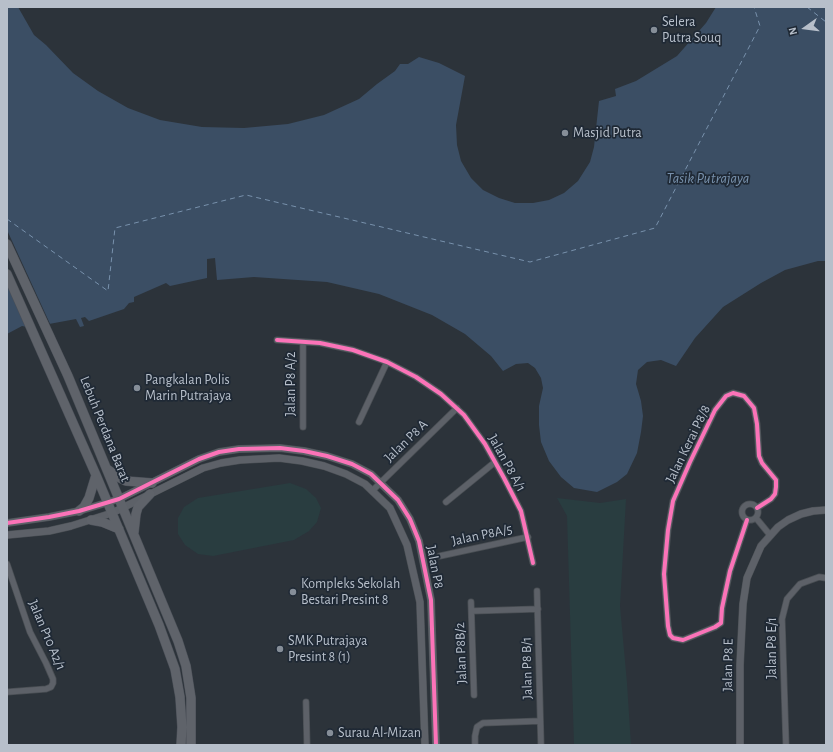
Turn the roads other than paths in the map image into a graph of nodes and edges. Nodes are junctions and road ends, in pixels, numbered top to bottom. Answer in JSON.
{"nodes":[{"id":1,"x":7,"y":244,"type":"edge"},
{"id":2,"x":7,"y":274,"type":"edge"},
{"id":3,"x":277,"y":340,"type":"dead end"},
{"id":4,"x":304,"y":342,"type":"junction"},
{"id":5,"x":386,"y":362,"type":"junction"},
{"id":6,"x":457,"y":408,"type":"junction"},
{"id":7,"x":359,"y":422,"type":"dead end"},
{"id":8,"x":303,"y":427,"type":"dead end"},
{"id":9,"x":495,"y":462,"type":"junction"},
{"id":10,"x":107,"y":469,"type":"junction"},
{"id":11,"x":96,"y":475,"type":"junction"},
{"id":12,"x":152,"y":483,"type":"junction"},
{"id":13,"x":380,"y":483,"type":"junction"},
{"id":14,"x":372,"y":491,"type":"junction"},
{"id":15,"x":150,"y":494,"type":"junction"},
{"id":16,"x":119,"y":499,"type":"junction"},
{"id":17,"x":107,"y":502,"type":"junction"},
{"id":18,"x":446,"y":502,"type":"dead end"},
{"id":19,"x":123,"y":508,"type":"junction"},
{"id":20,"x":757,"y":508,"type":"junction"},
{"id":21,"x":826,"y":510,"type":"edge"},
{"id":22,"x":79,"y":511,"type":"junction"},
{"id":23,"x":112,"y":513,"type":"junction"},
{"id":24,"x":756,"y":518,"type":"junction"},
{"id":25,"x":91,"y":520,"type":"junction"},
{"id":26,"x":747,"y":520,"type":"junction"},
{"id":27,"x":7,"y":523,"type":"edge"},
{"id":28,"x":119,"y":529,"type":"junction"},
{"id":29,"x":134,"y":533,"type":"junction"},
{"id":30,"x":7,"y":535,"type":"edge"},
{"id":31,"x":770,"y":535,"type":"junction"},
{"id":32,"x":528,"y":537,"type":"junction"},
{"id":33,"x":440,"y":556,"type":"dead end"},
{"id":34,"x":533,"y":563,"type":"dead end"},
{"id":35,"x":7,"y":564,"type":"edge"},
{"id":36,"x":826,"y":578,"type":"edge"},
{"id":37,"x":537,"y":591,"type":"dead end"},
{"id":38,"x":471,"y":602,"type":"dead end"},
{"id":39,"x":538,"y":609,"type":"junction"},
{"id":40,"x":472,"y":611,"type":"junction"},
{"id":41,"x":7,"y":692,"type":"edge"},
{"id":42,"x":474,"y":695,"type":"dead end"},
{"id":43,"x":306,"y":702,"type":"dead end"},
{"id":44,"x":540,"y":721,"type":"junction"},
{"id":45,"x":181,"y":745,"type":"edge"},
{"id":46,"x":191,"y":745,"type":"edge"},
{"id":47,"x":307,"y":745,"type":"edge"},
{"id":48,"x":425,"y":745,"type":"edge"},
{"id":49,"x":436,"y":745,"type":"edge"},
{"id":50,"x":475,"y":745,"type":"edge"},
{"id":51,"x":541,"y":745,"type":"edge"},
{"id":52,"x":740,"y":745,"type":"edge"},
{"id":53,"x":786,"y":745,"type":"edge"}],
"edges":[{"from":1,"to":10,"type":"main road","name":"Lebuh Perdana Barat"},
{"from":2,"to":11,"type":"main road","name":"Lebuh Perdana Barat"},
{"from":3,"to":4,"type":"street","name":"Jalan P8 A/1"},
{"from":4,"to":5,"type":"street","name":"Jalan P8 A/1"},
{"from":4,"to":8,"type":"street","name":"Jalan P8 A/2"},
{"from":5,"to":6,"type":"street","name":"Jalan P8 A/1"},
{"from":5,"to":7,"type":"street"},
{"from":6,"to":9,"type":"street","name":"Jalan P8 A/1"},
{"from":6,"to":13,"type":"street","name":"Jalan P8 A"},
{"from":9,"to":18,"type":"street"},
{"from":9,"to":32,"type":"street","name":"Jalan P8 A/1"},
{"from":10,"to":12,"type":"main road"},
{"from":10,"to":16,"type":"main road","name":"Lebuh Perdana Barat"},
{"from":11,"to":17,"type":"main road","name":"Lebuh Perdana Barat"},
{"from":11,"to":22,"type":"main road"},
{"from":12,"to":13,"type":"street","name":"Jalan P8"},
{"from":12,"to":16,"type":"street","name":"Jalan P8"},
{"from":13,"to":14,"type":"street","name":"Jalan P8 A"},
{"from":13,"to":49,"type":"street","name":"Jalan P8"},
{"from":14,"to":15,"type":"street","name":"Jalan P8"},
{"from":14,"to":48,"type":"street","name":"Jalan P8"},
{"from":15,"to":19,"type":"street","name":"Jalan P8"},
{"from":15,"to":29,"type":"main road"},
{"from":16,"to":17,"type":"street","name":"Jalan P8"},
{"from":16,"to":19,"type":"main road","name":"Lebuh Perdana Barat"},
{"from":17,"to":22,"type":"street","name":"Jalan P8"},
{"from":17,"to":23,"type":"main road","name":"Lebuh Perdana Barat"},
{"from":19,"to":23,"type":"street","name":"Jalan P8"},
{"from":19,"to":29,"type":"main road","name":"Lebuh Perdana Barat"},
{"from":20,"to":24,"type":"street"},
{"from":20,"to":26,"type":"street"},
{"from":20,"to":26,"type":"street","name":"Jalan Kerai P8/8"},
{"from":21,"to":31,"type":"street","name":"Jalan P8 E"},
{"from":22,"to":27,"type":"street","name":"Jalan P8"},
{"from":23,"to":25,"type":"street","name":"Jalan P8"},
{"from":23,"to":28,"type":"main road","name":"Lebuh Perdana Barat"},
{"from":24,"to":26,"type":"street"},
{"from":24,"to":31,"type":"street"},
{"from":25,"to":28,"type":"main road"},
{"from":25,"to":30,"type":"street","name":"Jalan P8"},
{"from":28,"to":45,"type":"main road","name":"Lebuh Perdana Barat"},
{"from":29,"to":46,"type":"main road","name":"Lebuh Perdana Barat"},
{"from":31,"to":52,"type":"street","name":"Jalan P8 E"},
{"from":32,"to":33,"type":"street","name":"Jalan P8A/5"},
{"from":32,"to":34,"type":"street","name":"Jalan P8 A/1"},
{"from":35,"to":41,"type":"street","name":"Jalan P10 A2/1"},
{"from":36,"to":53,"type":"street","name":"Jalan P8 E/1"},
{"from":37,"to":39,"type":"street","name":"Jalan P8 B/1"},
{"from":38,"to":40,"type":"street","name":"Jalan P8B/2"},
{"from":39,"to":40,"type":"street","name":"Jalan P8B/2"},
{"from":39,"to":44,"type":"street","name":"Jalan P8 B/1"},
{"from":40,"to":42,"type":"street","name":"Jalan P8B/2"},
{"from":43,"to":47,"type":"street"},
{"from":44,"to":50,"type":"street"},
{"from":44,"to":51,"type":"street","name":"Jalan P8 B/1"}]}
